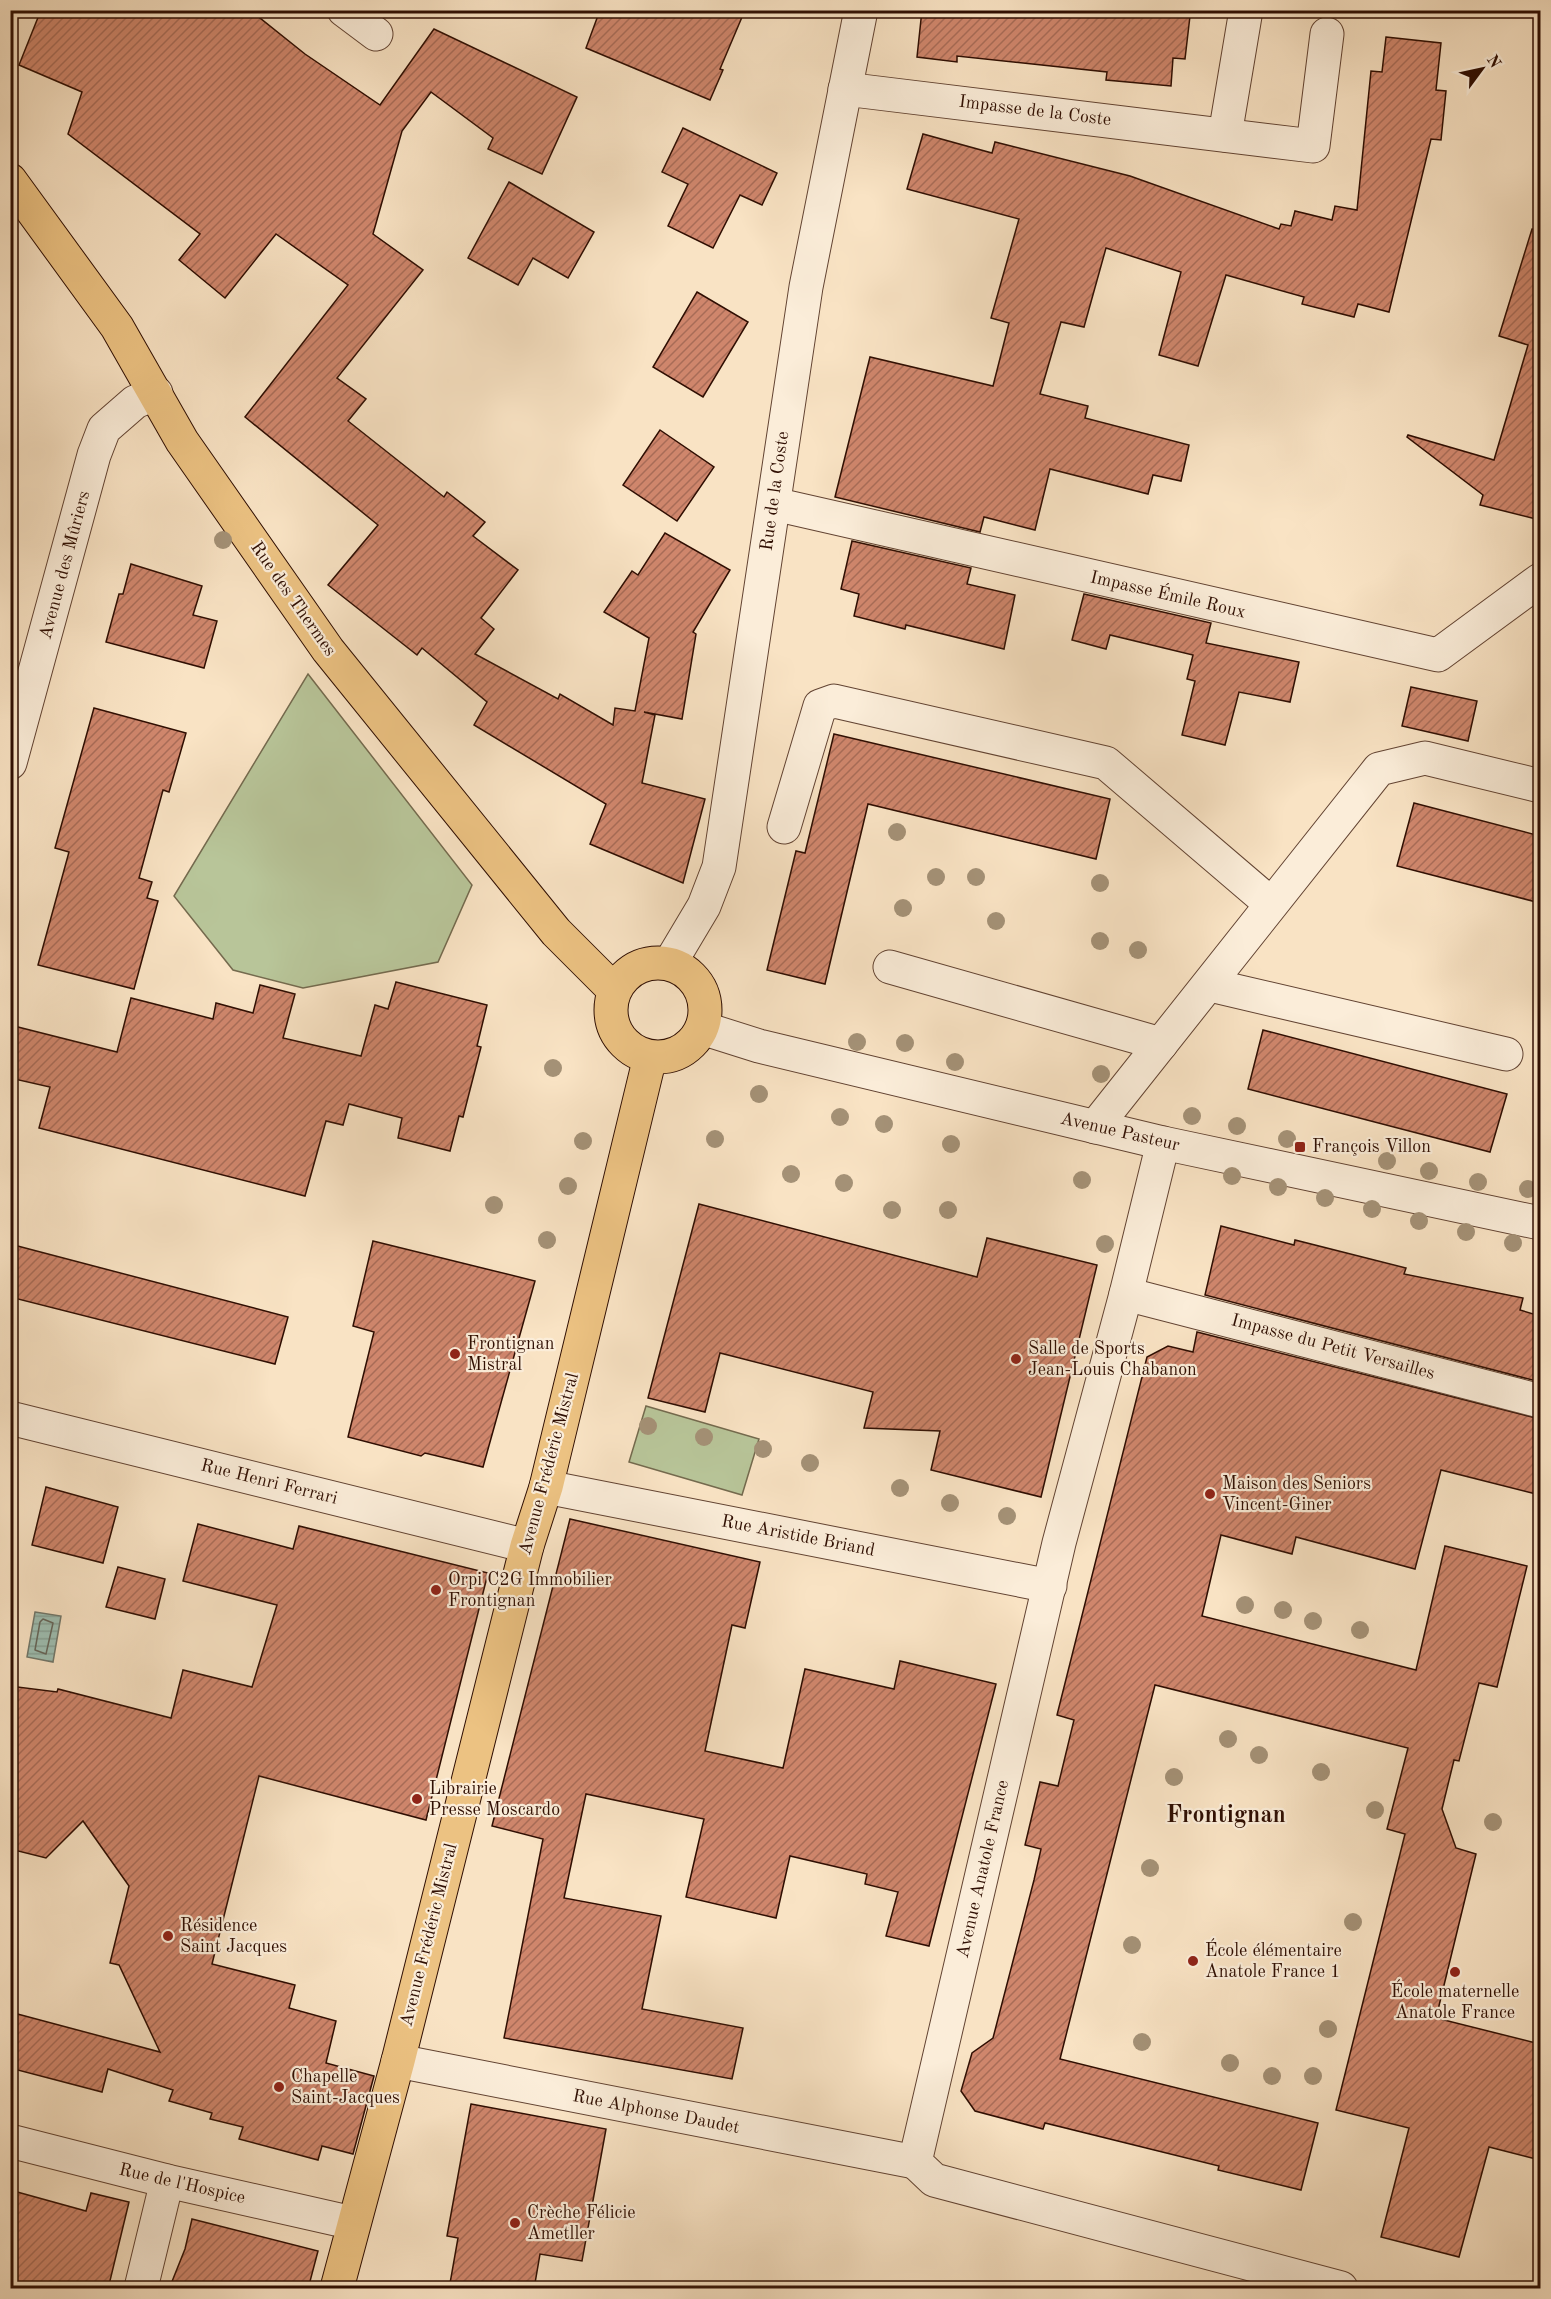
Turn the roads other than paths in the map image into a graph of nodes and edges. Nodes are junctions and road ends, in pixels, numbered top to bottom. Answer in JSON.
{"nodes":[{"id":1,"x":344,"y":10,"type":"edge"},
{"id":2,"x":861,"y":10,"type":"edge"},
{"id":3,"x":1246,"y":10,"type":"edge"},
{"id":4,"x":376,"y":34,"type":"dead end"},
{"id":5,"x":1327,"y":34,"type":"dead end"},
{"id":6,"x":845,"y":89,"type":"junction"},
{"id":7,"x":1225,"y":135,"type":"junction"},
{"id":8,"x":10,"y":180,"type":"edge"},
{"id":9,"x":156,"y":393,"type":"junction"},
{"id":10,"x":774,"y":504,"type":"junction"},
{"id":11,"x":1540,"y":580,"type":"edge"},
{"id":12,"x":22,"y":680,"type":"edge"},
{"id":13,"x":10,"y":763,"type":"edge"},
{"id":14,"x":1540,"y":786,"type":"edge"},
{"id":15,"x":784,"y":827,"type":"dead end"},
{"id":16,"x":1271,"y":904,"type":"junction"},
{"id":17,"x":670,"y":963,"type":"junction"},
{"id":18,"x":890,"y":967,"type":"dead end"},
{"id":19,"x":1210,"y":984,"type":"junction"},
{"id":20,"x":614,"y":990,"type":"junction"},
{"id":21,"x":702,"y":1028,"type":"junction"},
{"id":22,"x":1161,"y":1044,"type":"junction"},
{"id":23,"x":1506,"y":1054,"type":"dead end"},
{"id":24,"x":650,"y":1057,"type":"junction"},
{"id":25,"x":1095,"y":1127,"type":"junction"},
{"id":26,"x":1163,"y":1143,"type":"junction"},
{"id":27,"x":1540,"y":1223,"type":"edge"},
{"id":28,"x":1126,"y":1294,"type":"junction"},
{"id":29,"x":1540,"y":1401,"type":"edge"},
{"id":30,"x":10,"y":1418,"type":"edge"},
{"id":31,"x":546,"y":1487,"type":"junction"},
{"id":32,"x":527,"y":1546,"type":"junction"},
{"id":33,"x":1050,"y":1586,"type":"junction"},
{"id":34,"x":398,"y":2061,"type":"junction"},
{"id":35,"x":10,"y":2141,"type":"edge"},
{"id":36,"x":915,"y":2162,"type":"junction"},
{"id":37,"x":167,"y":2181,"type":"junction"},
{"id":38,"x":353,"y":2223,"type":"junction"},
{"id":39,"x":141,"y":2289,"type":"edge"},
{"id":40,"x":337,"y":2289,"type":"edge"},
{"id":41,"x":1341,"y":2289,"type":"edge"}],
"edges":[{"from":1,"to":4,"type":"street"},
{"from":2,"to":6,"type":"street","name":"Rue de la Coste"},
{"from":3,"to":7,"type":"street"},
{"from":5,"to":7,"type":"street","name":"Impasse de la Coste"},
{"from":6,"to":7,"type":"street","name":"Impasse de la Coste"},
{"from":6,"to":10,"type":"street","name":"Rue de la Coste"},
{"from":8,"to":9,"type":"main road","name":"Rue des Thermes"},
{"from":9,"to":12,"type":"street","name":"Avenue des Mûriers"},
{"from":9,"to":20,"type":"main road","name":"Rue des Thermes"},
{"from":10,"to":11,"type":"street","name":"Impasse Émile Roux"},
{"from":10,"to":17,"type":"street","name":"Rue de la Coste"},
{"from":12,"to":13,"type":"street","name":"Avenue des Mûriers"},
{"from":14,"to":16,"type":"street"},
{"from":15,"to":16,"type":"street"},
{"from":16,"to":19,"type":"street"},
{"from":17,"to":20,"type":"main road"},
{"from":17,"to":21,"type":"main road"},
{"from":18,"to":22,"type":"street"},
{"from":19,"to":22,"type":"street"},
{"from":19,"to":23,"type":"street"},
{"from":20,"to":24,"type":"main road"},
{"from":21,"to":24,"type":"main road"},
{"from":21,"to":25,"type":"street","name":"Avenue Pasteur"},
{"from":22,"to":25,"type":"street"},
{"from":24,"to":31,"type":"main road","name":"Avenue Frédéric Mistral"},
{"from":25,"to":26,"type":"street","name":"Avenue Pasteur"},
{"from":26,"to":27,"type":"street","name":"Avenue Pasteur"},
{"from":26,"to":28,"type":"street","name":"Avenue Anatole France"},
{"from":28,"to":29,"type":"street","name":"Impasse du Petit Versailles"},
{"from":28,"to":33,"type":"street","name":"Avenue Anatole France"},
{"from":30,"to":32,"type":"street","name":"Rue Henri Ferrari"},
{"from":31,"to":32,"type":"main road","name":"Avenue Frédéric Mistral"},
{"from":31,"to":33,"type":"street","name":"Rue Aristide Briand"},
{"from":32,"to":34,"type":"main road","name":"Avenue Frédéric Mistral"},
{"from":33,"to":36,"type":"street","name":"Avenue Anatole France"},
{"from":34,"to":36,"type":"street","name":"Rue Alphonse Daudet"},
{"from":34,"to":38,"type":"main road","name":"Avenue Frédéric Mistral"},
{"from":35,"to":37,"type":"street","name":"Rue de l'Hospice"},
{"from":36,"to":41,"type":"street"},
{"from":37,"to":38,"type":"street","name":"Rue de l'Hospice"},
{"from":37,"to":39,"type":"street"},
{"from":38,"to":40,"type":"main road","name":"Avenue Frédéric Mistral"}]}
